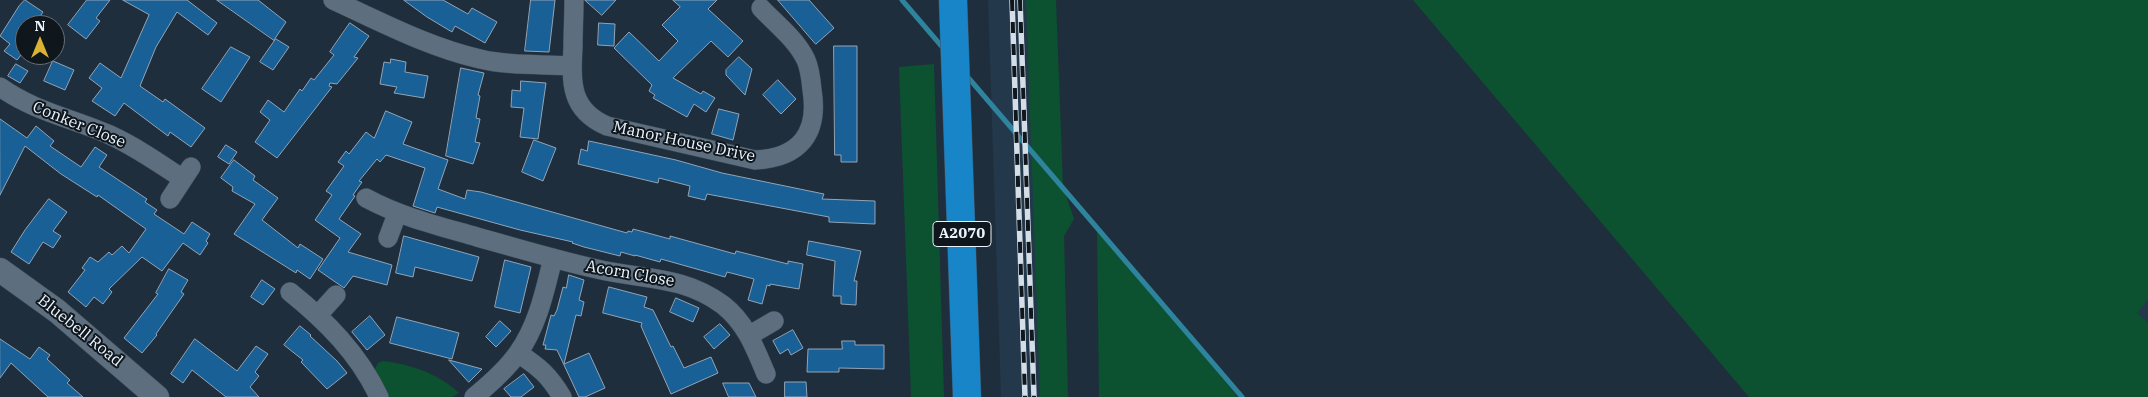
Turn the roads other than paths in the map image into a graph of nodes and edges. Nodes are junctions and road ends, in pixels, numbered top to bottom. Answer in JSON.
{"nodes":[{"id":1,"x":333,"y":0,"type":"edge"},
{"id":2,"x":574,"y":0,"type":"edge"},
{"id":3,"x":953,"y":0,"type":"edge"},
{"id":4,"x":761,"y":8,"type":"dead end"},
{"id":5,"x":572,"y":66,"type":"junction"},
{"id":6,"x":0,"y":87,"type":"edge"},
{"id":7,"x":366,"y":198,"type":"dead end"},
{"id":8,"x":170,"y":199,"type":"dead end"},
{"id":9,"x":397,"y":214,"type":"junction"},
{"id":10,"x":388,"y":238,"type":"dead end"},
{"id":11,"x":553,"y":258,"type":"junction"},
{"id":12,"x":0,"y":270,"type":"edge"},
{"id":13,"x":290,"y":292,"type":"dead end"},
{"id":14,"x":336,"y":295,"type":"dead end"},
{"id":15,"x":318,"y":316,"type":"junction"},
{"id":16,"x":774,"y":321,"type":"dead end"},
{"id":17,"x":750,"y":335,"type":"junction"},
{"id":18,"x":518,"y":353,"type":"junction"},
{"id":19,"x":766,"y":374,"type":"dead end"},
{"id":20,"x":157,"y":397,"type":"edge"},
{"id":21,"x":379,"y":397,"type":"edge"},
{"id":22,"x":474,"y":397,"type":"edge"},
{"id":23,"x":562,"y":397,"type":"edge"},
{"id":24,"x":967,"y":397,"type":"edge"}],
"edges":[{"from":1,"to":5,"type":"street"},
{"from":2,"to":5,"type":"street","name":"Manor House Drive"},
{"from":3,"to":24,"type":"highway","number":"A2070"},
{"from":4,"to":5,"type":"street","name":"Manor House Drive"},
{"from":6,"to":8,"type":"street","name":"Conker Close"},
{"from":7,"to":9,"type":"street","name":"Acorn Close"},
{"from":9,"to":10,"type":"street"},
{"from":9,"to":11,"type":"street","name":"Acorn Close"},
{"from":11,"to":17,"type":"street","name":"Acorn Close"},
{"from":11,"to":18,"type":"street"},
{"from":12,"to":20,"type":"street","name":"Bluebell Road"},
{"from":13,"to":15,"type":"street"},
{"from":14,"to":15,"type":"street"},
{"from":15,"to":21,"type":"street"},
{"from":16,"to":17,"type":"street"},
{"from":17,"to":19,"type":"street","name":"Acorn Close"},
{"from":18,"to":22,"type":"street"},
{"from":18,"to":23,"type":"street"}]}
